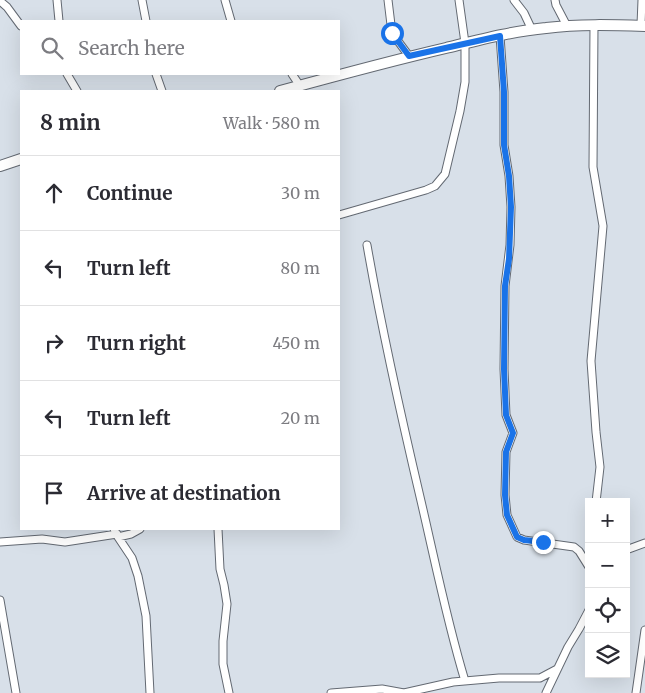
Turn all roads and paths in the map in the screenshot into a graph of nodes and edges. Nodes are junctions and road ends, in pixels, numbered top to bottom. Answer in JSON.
{"nodes":[{"id":1,"x":0,"y":0,"type":"edge"},
{"id":2,"x":57,"y":0,"type":"edge"},
{"id":3,"x":142,"y":0,"type":"edge"},
{"id":4,"x":225,"y":0,"type":"edge"},
{"id":5,"x":388,"y":0,"type":"edge"},
{"id":6,"x":459,"y":0,"type":"edge"},
{"id":7,"x":514,"y":0,"type":"edge"},
{"id":8,"x":556,"y":0,"type":"edge"},
{"id":9,"x":642,"y":0,"type":"edge"},
{"id":10,"x":59,"y":20,"type":"edge"},
{"id":11,"x":146,"y":20,"type":"edge"},
{"id":12,"x":231,"y":20,"type":"edge"},
{"id":13,"x":20,"y":25,"type":"edge"},
{"id":14,"x":594,"y":25,"type":"junction"},
{"id":15,"x":567,"y":26,"type":"junction"},
{"id":16,"x":643,"y":26,"type":"edge"},
{"id":17,"x":532,"y":30,"type":"junction"},
{"id":18,"x":500,"y":36,"type":"junction"},
{"id":19,"x":465,"y":43,"type":"junction"},
{"id":20,"x":409,"y":56,"type":"junction"},
{"id":21,"x":69,"y":75,"type":"edge"},
{"id":22,"x":156,"y":75,"type":"edge"},
{"id":23,"x":293,"y":75,"type":"edge"},
{"id":24,"x":340,"y":75,"type":"edge"},
{"id":25,"x":340,"y":75,"type":"edge"},
{"id":26,"x":300,"y":86,"type":"junction"},
{"id":27,"x":76,"y":90,"type":"edge"},
{"id":28,"x":162,"y":90,"type":"edge"},
{"id":29,"x":284,"y":90,"type":"edge"},
{"id":30,"x":20,"y":158,"type":"edge"},
{"id":31,"x":0,"y":166,"type":"edge"},
{"id":32,"x":340,"y":215,"type":"edge"},
{"id":33,"x":367,"y":245,"type":"dead end"},
{"id":34,"x":596,"y":498,"type":"edge"},
{"id":35,"x":138,"y":530,"type":"edge"},
{"id":36,"x":218,"y":530,"type":"edge"},
{"id":37,"x":117,"y":533,"type":"edge"},
{"id":38,"x":0,"y":542,"type":"edge"},
{"id":39,"x":644,"y":542,"type":"edge"},
{"id":40,"x":630,"y":548,"type":"edge"},
{"id":41,"x":585,"y":561,"type":"edge"},
{"id":42,"x":0,"y":600,"type":"edge"},
{"id":43,"x":585,"y":617,"type":"edge"},
{"id":44,"x":645,"y":630,"type":"edge"},
{"id":45,"x":556,"y":669,"type":"junction"},
{"id":46,"x":465,"y":681,"type":"junction"},
{"id":47,"x":16,"y":693,"type":"edge"},
{"id":48,"x":150,"y":693,"type":"edge"},
{"id":49,"x":229,"y":693,"type":"edge"},
{"id":50,"x":331,"y":693,"type":"edge"},
{"id":51,"x":546,"y":693,"type":"edge"},
{"id":52,"x":636,"y":693,"type":"edge"}],
"edges":[{"from":1,"to":13,"type":"street"},
{"from":2,"to":10,"type":"street"},
{"from":3,"to":11,"type":"street"},
{"from":4,"to":12,"type":"street"},
{"from":5,"to":20,"type":"street"},
{"from":6,"to":19,"type":"street"},
{"from":7,"to":17,"type":"street"},
{"from":8,"to":15,"type":"street"},
{"from":9,"to":16,"type":"street"},
{"from":14,"to":15,"type":"main road"},
{"from":14,"to":16,"type":"main road"},
{"from":14,"to":34,"type":"street"},
{"from":15,"to":17,"type":"main road"},
{"from":17,"to":18,"type":"main road"},
{"from":18,"to":19,"type":"main road"},
{"from":18,"to":41,"type":"street"},
{"from":19,"to":20,"type":"main road"},
{"from":19,"to":32,"type":"street"},
{"from":20,"to":24,"type":"main road"},
{"from":21,"to":27,"type":"street"},
{"from":22,"to":28,"type":"street"},
{"from":23,"to":26,"type":"street"},
{"from":25,"to":26,"type":"main road"},
{"from":26,"to":29,"type":"main road"},
{"from":30,"to":31,"type":"main road"},
{"from":33,"to":46,"type":"street"},
{"from":35,"to":37,"type":"street"},
{"from":36,"to":49,"type":"street"},
{"from":37,"to":38,"type":"street"},
{"from":37,"to":48,"type":"street"},
{"from":39,"to":40,"type":"street"},
{"from":42,"to":47,"type":"street"},
{"from":43,"to":45,"type":"street"},
{"from":44,"to":52,"type":"street"},
{"from":45,"to":46,"type":"street"},
{"from":45,"to":51,"type":"street"},
{"from":46,"to":50,"type":"street"}]}
